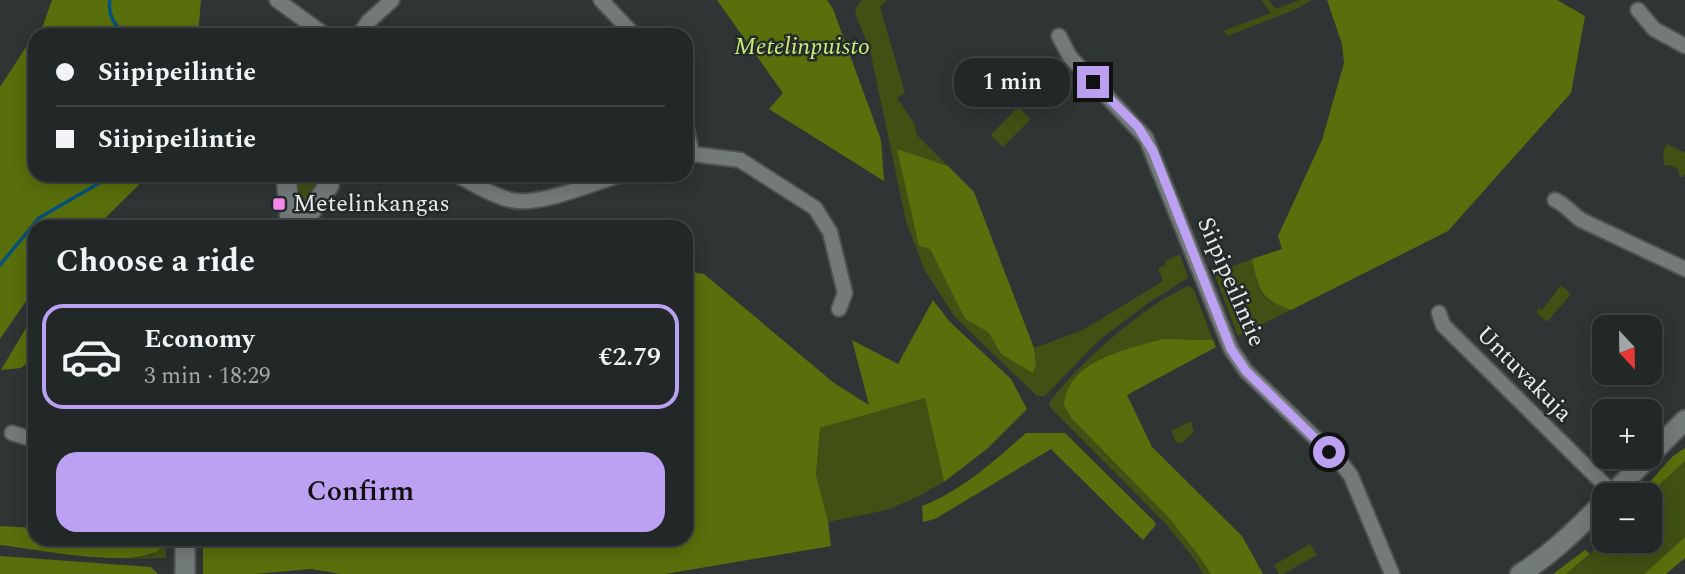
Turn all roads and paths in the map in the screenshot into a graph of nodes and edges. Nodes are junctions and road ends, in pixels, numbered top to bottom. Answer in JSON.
{"nodes":[{"id":1,"x":277,"y":0,"type":"edge"},
{"id":2,"x":392,"y":0,"type":"edge"},
{"id":3,"x":601,"y":0,"type":"edge"},
{"id":4,"x":1638,"y":10,"type":"dead end"},
{"id":5,"x":315,"y":28,"type":"edge"},
{"id":6,"x":364,"y":28,"type":"edge"},
{"id":7,"x":627,"y":28,"type":"edge"},
{"id":8,"x":1059,"y":36,"type":"dead end"},
{"id":9,"x":1685,"y":46,"type":"edge"},
{"id":10,"x":693,"y":155,"type":"edge"},
{"id":11,"x":287,"y":182,"type":"edge"},
{"id":12,"x":329,"y":182,"type":"edge"},
{"id":13,"x":471,"y":182,"type":"edge"},
{"id":14,"x":598,"y":182,"type":"edge"},
{"id":15,"x":1555,"y":200,"type":"dead end"},
{"id":16,"x":290,"y":220,"type":"edge"},
{"id":17,"x":304,"y":220,"type":"edge"},
{"id":18,"x":1685,"y":269,"type":"edge"},
{"id":19,"x":839,"y":309,"type":"dead end"},
{"id":20,"x":1439,"y":313,"type":"dead end"},
{"id":21,"x":1685,"y":420,"type":"edge"},
{"id":22,"x":12,"y":433,"type":"dead end"},
{"id":23,"x":28,"y":438,"type":"edge"},
{"id":24,"x":1662,"y":443,"type":"edge"},
{"id":25,"x":1636,"y":469,"type":"edge"},
{"id":26,"x":1597,"y":483,"type":"edge"},
{"id":27,"x":1623,"y":483,"type":"edge"},
{"id":28,"x":1592,"y":514,"type":"edge"},
{"id":29,"x":185,"y":546,"type":"edge"},
{"id":30,"x":186,"y":574,"type":"edge"},
{"id":31,"x":1392,"y":574,"type":"edge"},
{"id":32,"x":1520,"y":574,"type":"edge"}],
"edges":[{"from":1,"to":5,"type":"street"},
{"from":2,"to":6,"type":"street"},
{"from":3,"to":7,"type":"street"},
{"from":4,"to":9,"type":"street"},
{"from":8,"to":31,"type":"street","name":"Siipipeilintie"},
{"from":10,"to":19,"type":"street"},
{"from":11,"to":16,"type":"street"},
{"from":12,"to":17,"type":"street"},
{"from":13,"to":14,"type":"street"},
{"from":15,"to":18,"type":"street"},
{"from":20,"to":26,"type":"street","name":"Untuvakuja"},
{"from":21,"to":24,"type":"street"},
{"from":22,"to":23,"type":"street"},
{"from":25,"to":27,"type":"street"},
{"from":28,"to":32,"type":"street"},
{"from":29,"to":30,"type":"street"}]}
